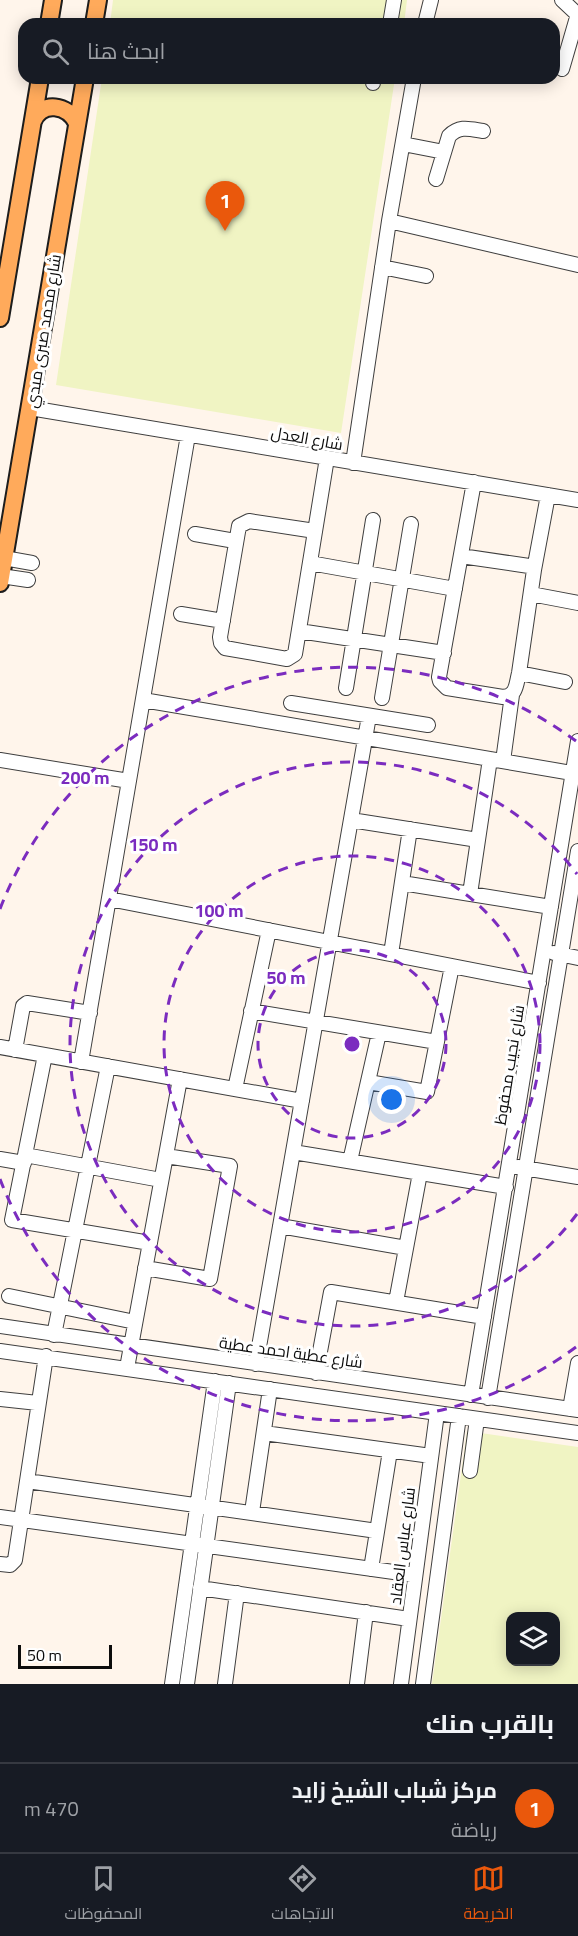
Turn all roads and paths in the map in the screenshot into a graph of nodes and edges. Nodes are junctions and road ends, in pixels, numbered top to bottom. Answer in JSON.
{"nodes":[{"id":1,"x":53,"y":0,"type":"edge"},
{"id":2,"x":98,"y":0,"type":"edge"},
{"id":3,"x":394,"y":0,"type":"edge"},
{"id":4,"x":430,"y":0,"type":"edge"},
{"id":5,"x":562,"y":0,"type":"edge"},
{"id":6,"x":578,"y":14,"type":"edge"},
{"id":7,"x":50,"y":18,"type":"edge"},
{"id":8,"x":95,"y":18,"type":"edge"},
{"id":9,"x":391,"y":18,"type":"edge"},
{"id":10,"x":427,"y":18,"type":"edge"},
{"id":11,"x":562,"y":69,"type":"dead end"},
{"id":12,"x":39,"y":84,"type":"edge"},
{"id":13,"x":84,"y":84,"type":"edge"},
{"id":14,"x":413,"y":84,"type":"edge"},
{"id":15,"x":33,"y":121,"type":"junction"},
{"id":16,"x":77,"y":123,"type":"junction"},
{"id":17,"x":483,"y":131,"type":"dead end"},
{"id":18,"x":403,"y":144,"type":"junction"},
{"id":19,"x":444,"y":152,"type":"junction"},
{"id":20,"x":436,"y":179,"type":"dead end"},
{"id":21,"x":389,"y":221,"type":"junction"},
{"id":22,"x":578,"y":265,"type":"edge"},
{"id":23,"x":382,"y":267,"type":"junction"},
{"id":24,"x":426,"y":276,"type":"dead end"},
{"id":25,"x":1,"y":301,"type":"edge"},
{"id":26,"x":0,"y":318,"type":"edge"},
{"id":27,"x":30,"y":408,"type":"junction"},
{"id":28,"x":188,"y":435,"type":"junction"},
{"id":29,"x":327,"y":458,"type":"junction"},
{"id":30,"x":353,"y":462,"type":"junction"},
{"id":31,"x":474,"y":482,"type":"junction"},
{"id":32,"x":548,"y":495,"type":"junction"},
{"id":33,"x":578,"y":500,"type":"edge"},
{"id":34,"x":373,"y":520,"type":"dead end"},
{"id":35,"x":411,"y":524,"type":"dead end"},
{"id":36,"x":315,"y":531,"type":"junction"},
{"id":37,"x":195,"y":534,"type":"dead end"},
{"id":38,"x":236,"y":541,"type":"junction"},
{"id":39,"x":461,"y":556,"type":"junction"},
{"id":40,"x":4,"y":558,"type":"junction"},
{"id":41,"x":32,"y":563,"type":"dead end"},
{"id":42,"x":310,"y":563,"type":"junction"},
{"id":43,"x":534,"y":570,"type":"junction"},
{"id":44,"x":365,"y":572,"type":"junction"},
{"id":45,"x":1,"y":579,"type":"edge"},
{"id":46,"x":402,"y":579,"type":"junction"},
{"id":47,"x":28,"y":580,"type":"dead end"},
{"id":48,"x":455,"y":589,"type":"junction"},
{"id":49,"x":531,"y":594,"type":"junction"},
{"id":50,"x":578,"y":603,"type":"edge"},
{"id":51,"x":182,"y":614,"type":"dead end"},
{"id":52,"x":222,"y":621,"type":"junction"},
{"id":53,"x":299,"y":631,"type":"junction"},
{"id":54,"x":354,"y":639,"type":"junction"},
{"id":55,"x":391,"y":645,"type":"junction"},
{"id":56,"x":444,"y":653,"type":"junction"},
{"id":57,"x":519,"y":673,"type":"junction"},
{"id":58,"x":566,"y":682,"type":"dead end"},
{"id":59,"x":346,"y":688,"type":"dead end"},
{"id":60,"x":512,"y":695,"type":"junction"},
{"id":61,"x":382,"y":698,"type":"dead end"},
{"id":62,"x":143,"y":700,"type":"junction"},
{"id":63,"x":291,"y":703,"type":"dead end"},
{"id":64,"x":369,"y":716,"type":"junction"},
{"id":65,"x":428,"y":725,"type":"dead end"},
{"id":66,"x":365,"y":738,"type":"junction"},
{"id":67,"x":578,"y":741,"type":"edge"},
{"id":68,"x":0,"y":760,"type":"edge"},
{"id":69,"x":497,"y":760,"type":"junction"},
{"id":70,"x":576,"y":773,"type":"edge"},
{"id":71,"x":129,"y":781,"type":"junction"},
{"id":72,"x":351,"y":820,"type":"junction"},
{"id":73,"x":410,"y":829,"type":"junction"},
{"id":74,"x":478,"y":840,"type":"junction"},
{"id":75,"x":578,"y":851,"type":"edge"},
{"id":76,"x":402,"y":883,"type":"junction"},
{"id":77,"x":470,"y":894,"type":"junction"},
{"id":78,"x":109,"y":899,"type":"junction"},
{"id":79,"x":551,"y":907,"type":"junction"},
{"id":80,"x":269,"y":930,"type":"junction"},
{"id":81,"x":330,"y":942,"type":"junction"},
{"id":82,"x":544,"y":951,"type":"junction"},
{"id":83,"x":391,"y":954,"type":"junction"},
{"id":84,"x":561,"y":954,"type":"junction"},
{"id":85,"x":578,"y":958,"type":"edge"},
{"id":86,"x":452,"y":966,"type":"junction"},
{"id":87,"x":539,"y":983,"type":"junction"},
{"id":88,"x":252,"y":1011,"type":"junction"},
{"id":89,"x":90,"y":1013,"type":"junction"},
{"id":90,"x":316,"y":1022,"type":"junction"},
{"id":91,"x":379,"y":1033,"type":"junction"},
{"id":92,"x":437,"y":1042,"type":"junction"},
{"id":93,"x":0,"y":1047,"type":"edge"},
{"id":94,"x":15,"y":1050,"type":"junction"},
{"id":95,"x":45,"y":1055,"type":"junction"},
{"id":96,"x":81,"y":1062,"type":"junction"},
{"id":97,"x":108,"y":1066,"type":"junction"},
{"id":98,"x":180,"y":1079,"type":"junction"},
{"id":99,"x":368,"y":1082,"type":"junction"},
{"id":100,"x":235,"y":1089,"type":"junction"},
{"id":101,"x":302,"y":1101,"type":"junction"},
{"id":102,"x":293,"y":1152,"type":"junction"},
{"id":103,"x":166,"y":1156,"type":"junction"},
{"id":104,"x":0,"y":1159,"type":"edge"},
{"id":105,"x":24,"y":1159,"type":"junction"},
{"id":106,"x":350,"y":1161,"type":"junction"},
{"id":107,"x":509,"y":1165,"type":"junction"},
{"id":108,"x":88,"y":1166,"type":"junction"},
{"id":109,"x":526,"y":1168,"type":"junction"},
{"id":110,"x":420,"y":1173,"type":"junction"},
{"id":111,"x":578,"y":1177,"type":"edge"},
{"id":112,"x":161,"y":1180,"type":"junction"},
{"id":113,"x":506,"y":1187,"type":"junction"},
{"id":114,"x":7,"y":1209,"type":"edge"},
{"id":115,"x":280,"y":1226,"type":"junction"},
{"id":116,"x":75,"y":1231,"type":"junction"},
{"id":117,"x":150,"y":1243,"type":"junction"},
{"id":118,"x":406,"y":1248,"type":"junction"},
{"id":119,"x":145,"y":1268,"type":"junction"},
{"id":120,"x":9,"y":1296,"type":"dead end"},
{"id":121,"x":396,"y":1302,"type":"junction"},
{"id":122,"x":60,"y":1307,"type":"junction"},
{"id":123,"x":484,"y":1317,"type":"junction"},
{"id":124,"x":135,"y":1323,"type":"junction"},
{"id":125,"x":0,"y":1326,"type":"edge"},
{"id":126,"x":54,"y":1335,"type":"junction"},
{"id":127,"x":131,"y":1346,"type":"junction"},
{"id":128,"x":0,"y":1351,"type":"edge"},
{"id":129,"x":46,"y":1356,"type":"junction"},
{"id":130,"x":578,"y":1363,"type":"edge"},
{"id":131,"x":256,"y":1364,"type":"junction"},
{"id":132,"x":127,"y":1368,"type":"junction"},
{"id":133,"x":316,"y":1373,"type":"junction"},
{"id":134,"x":222,"y":1382,"type":"junction"},
{"id":135,"x":270,"y":1389,"type":"junction"},
{"id":136,"x":471,"y":1395,"type":"junction"},
{"id":137,"x":488,"y":1398,"type":"junction"},
{"id":138,"x":0,"y":1399,"type":"edge"},
{"id":139,"x":38,"y":1403,"type":"junction"},
{"id":140,"x":574,"y":1410,"type":"edge"},
{"id":141,"x":437,"y":1413,"type":"junction"},
{"id":142,"x":459,"y":1416,"type":"junction"},
{"id":143,"x":477,"y":1419,"type":"junction"},
{"id":144,"x":264,"y":1433,"type":"junction"},
{"id":145,"x":578,"y":1433,"type":"edge"},
{"id":146,"x":390,"y":1450,"type":"junction"},
{"id":147,"x":431,"y":1456,"type":"junction"},
{"id":148,"x":470,"y":1472,"type":"dead end"},
{"id":149,"x":27,"y":1481,"type":"junction"},
{"id":150,"x":197,"y":1504,"type":"junction"},
{"id":151,"x":212,"y":1506,"type":"junction"},
{"id":152,"x":252,"y":1512,"type":"junction"},
{"id":153,"x":0,"y":1517,"type":"edge"},
{"id":154,"x":21,"y":1520,"type":"junction"},
{"id":155,"x":377,"y":1531,"type":"junction"},
{"id":156,"x":192,"y":1544,"type":"junction"},
{"id":157,"x":207,"y":1545,"type":"junction"},
{"id":158,"x":0,"y":1564,"type":"edge"},
{"id":159,"x":371,"y":1569,"type":"junction"},
{"id":160,"x":415,"y":1575,"type":"junction"},
{"id":161,"x":200,"y":1588,"type":"junction"},
{"id":162,"x":237,"y":1593,"type":"junction"},
{"id":163,"x":366,"y":1612,"type":"junction"},
{"id":164,"x":409,"y":1619,"type":"junction"},
{"id":165,"x":172,"y":1684,"type":"edge"},
{"id":166,"x":187,"y":1684,"type":"edge"},
{"id":167,"x":225,"y":1684,"type":"edge"},
{"id":168,"x":357,"y":1684,"type":"edge"},
{"id":169,"x":401,"y":1684,"type":"edge"},
{"id":170,"x":423,"y":1684,"type":"edge"}],
"edges":[{"from":1,"to":7,"type":"main road"},
{"from":2,"to":8,"type":"main road"},
{"from":3,"to":9,"type":"street"},
{"from":4,"to":10,"type":"street"},
{"from":5,"to":6,"type":"street"},
{"from":6,"to":11,"type":"street"},
{"from":12,"to":15,"type":"main road"},
{"from":13,"to":16,"type":"main road","name":"شارع محمد صبرى مبدي"},
{"from":14,"to":18,"type":"street"},
{"from":15,"to":16,"type":"main road"},
{"from":15,"to":25,"type":"main road"},
{"from":16,"to":27,"type":"main road","name":"شارع محمد صبرى مبدي"},
{"from":17,"to":19,"type":"street"},
{"from":18,"to":19,"type":"street"},
{"from":18,"to":21,"type":"street"},
{"from":19,"to":20,"type":"street"},
{"from":21,"to":22,"type":"street"},
{"from":21,"to":23,"type":"street"},
{"from":23,"to":24,"type":"street"},
{"from":23,"to":30,"type":"street"},
{"from":25,"to":26,"type":"main road"},
{"from":27,"to":28,"type":"street","name":"شارع العدل"},
{"from":27,"to":40,"type":"main road","name":"شارع محمد صبرى مبدي"},
{"from":28,"to":29,"type":"street","name":"شارع العدل"},
{"from":28,"to":62,"type":"street"},
{"from":29,"to":30,"type":"street","name":"شارع العدل"},
{"from":29,"to":36,"type":"street"},
{"from":30,"to":31,"type":"street","name":"شارع العدل"},
{"from":31,"to":32,"type":"street","name":"شارع العدل"},
{"from":31,"to":39,"type":"street"},
{"from":32,"to":33,"type":"street","name":"شارع العدل"},
{"from":32,"to":43,"type":"street"},
{"from":34,"to":44,"type":"street"},
{"from":35,"to":46,"type":"street"},
{"from":36,"to":38,"type":"street"},
{"from":36,"to":42,"type":"street"},
{"from":37,"to":38,"type":"street"},
{"from":38,"to":52,"type":"street"},
{"from":39,"to":43,"type":"street"},
{"from":39,"to":48,"type":"street"},
{"from":40,"to":41,"type":"street"},
{"from":40,"to":45,"type":"main road","name":"شارع محمد صبرى مبدي"},
{"from":42,"to":44,"type":"street"},
{"from":42,"to":53,"type":"street"},
{"from":43,"to":49,"type":"street"},
{"from":44,"to":46,"type":"street"},
{"from":44,"to":54,"type":"street"},
{"from":45,"to":47,"type":"street"},
{"from":46,"to":48,"type":"street"},
{"from":46,"to":55,"type":"street"},
{"from":48,"to":56,"type":"street"},
{"from":49,"to":50,"type":"street"},
{"from":49,"to":57,"type":"street"},
{"from":51,"to":52,"type":"street"},
{"from":52,"to":53,"type":"street"},
{"from":53,"to":54,"type":"street"},
{"from":54,"to":55,"type":"street"},
{"from":54,"to":59,"type":"street"},
{"from":55,"to":56,"type":"street"},
{"from":55,"to":61,"type":"street"},
{"from":56,"to":60,"type":"street"},
{"from":57,"to":58,"type":"street"},
{"from":57,"to":60,"type":"street"},
{"from":60,"to":69,"type":"street"},
{"from":62,"to":66,"type":"street"},
{"from":62,"to":71,"type":"street"},
{"from":63,"to":64,"type":"street"},
{"from":64,"to":65,"type":"street"},
{"from":64,"to":66,"type":"street"},
{"from":66,"to":69,"type":"street"},
{"from":66,"to":72,"type":"street"},
{"from":67,"to":70,"type":"street","name":"شارع نجيب محفوظ"},
{"from":68,"to":71,"type":"street"},
{"from":69,"to":70,"type":"street"},
{"from":69,"to":74,"type":"street"},
{"from":70,"to":79,"type":"street","name":"شارع نجيب محفوظ"},
{"from":71,"to":78,"type":"street"},
{"from":72,"to":73,"type":"street"},
{"from":72,"to":81,"type":"street"},
{"from":73,"to":74,"type":"street"},
{"from":73,"to":76,"type":"street"},
{"from":74,"to":77,"type":"street"},
{"from":75,"to":84,"type":"street","name":"شارع نجيب محفوظ"},
{"from":76,"to":77,"type":"street"},
{"from":76,"to":83,"type":"street"},
{"from":77,"to":79,"type":"street"},
{"from":78,"to":80,"type":"street"},
{"from":78,"to":89,"type":"street"},
{"from":79,"to":82,"type":"street","name":"شارع نجيب محفوظ"},
{"from":80,"to":81,"type":"street"},
{"from":80,"to":88,"type":"street"},
{"from":81,"to":83,"type":"street"},
{"from":81,"to":90,"type":"street"},
{"from":82,"to":84,"type":"street"},
{"from":82,"to":87,"type":"street","name":"شارع نجيب محفوظ"},
{"from":83,"to":86,"type":"street"},
{"from":84,"to":85,"type":"street"},
{"from":84,"to":109,"type":"street","name":"شارع نجيب محفوظ"},
{"from":86,"to":87,"type":"street"},
{"from":86,"to":92,"type":"street"},
{"from":87,"to":107,"type":"street","name":"شارع نجيب محفوظ"},
{"from":88,"to":90,"type":"street"},
{"from":88,"to":100,"type":"street"},
{"from":89,"to":94,"type":"street"},
{"from":89,"to":96,"type":"street"},
{"from":90,"to":91,"type":"street"},
{"from":90,"to":101,"type":"street"},
{"from":91,"to":92,"type":"street"},
{"from":91,"to":99,"type":"street"},
{"from":92,"to":99,"type":"street"},
{"from":93,"to":94,"type":"street"},
{"from":94,"to":95,"type":"street"},
{"from":95,"to":96,"type":"street"},
{"from":95,"to":105,"type":"street"},
{"from":96,"to":97,"type":"street"},
{"from":97,"to":98,"type":"street"},
{"from":97,"to":108,"type":"street"},
{"from":98,"to":100,"type":"street"},
{"from":98,"to":103,"type":"street"},
{"from":99,"to":106,"type":"street"},
{"from":100,"to":101,"type":"street"},
{"from":101,"to":102,"type":"street"},
{"from":102,"to":106,"type":"street"},
{"from":102,"to":115,"type":"street"},
{"from":103,"to":112,"type":"street"},
{"from":103,"to":119,"type":"street"},
{"from":104,"to":105,"type":"street"},
{"from":105,"to":108,"type":"street"},
{"from":105,"to":114,"type":"street"},
{"from":106,"to":110,"type":"street"},
{"from":107,"to":109,"type":"street"},
{"from":107,"to":113,"type":"street","name":"شارع نجيب محفوظ"},
{"from":108,"to":112,"type":"street"},
{"from":108,"to":116,"type":"street"},
{"from":109,"to":111,"type":"street"},
{"from":109,"to":137,"type":"street","name":"شارع نجيب محفوظ"},
{"from":110,"to":113,"type":"street"},
{"from":110,"to":118,"type":"street"},
{"from":112,"to":117,"type":"street"},
{"from":113,"to":123,"type":"street","name":"شارع نجيب محفوظ"},
{"from":114,"to":116,"type":"street"},
{"from":115,"to":118,"type":"street"},
{"from":115,"to":131,"type":"street"},
{"from":116,"to":117,"type":"street"},
{"from":116,"to":122,"type":"street"},
{"from":117,"to":119,"type":"street"},
{"from":118,"to":121,"type":"street"},
{"from":119,"to":124,"type":"street"},
{"from":120,"to":122,"type":"street"},
{"from":121,"to":123,"type":"street"},
{"from":121,"to":133,"type":"street"},
{"from":122,"to":124,"type":"street"},
{"from":122,"to":126,"type":"street"},
{"from":123,"to":136,"type":"street","name":"شارع نجيب محفوظ"},
{"from":124,"to":127,"type":"street"},
{"from":125,"to":126,"type":"street","name":"شارع عطية احمد عطية"},
{"from":126,"to":127,"type":"street","name":"شارع عطية احمد عطية"},
{"from":127,"to":131,"type":"street","name":"شارع عطية احمد عطية"},
{"from":127,"to":132,"type":"street"},
{"from":128,"to":129,"type":"street"},
{"from":129,"to":132,"type":"street"},
{"from":129,"to":139,"type":"street"},
{"from":130,"to":140,"type":"street"},
{"from":131,"to":133,"type":"street","name":"شارع عطية احمد عطية"},
{"from":132,"to":134,"type":"street"},
{"from":133,"to":136,"type":"street","name":"شارع عطية احمد عطية"},
{"from":134,"to":135,"type":"street"},
{"from":134,"to":150,"type":"street"},
{"from":134,"to":151,"type":"street"},
{"from":135,"to":141,"type":"street"},
{"from":135,"to":144,"type":"street"},
{"from":136,"to":137,"type":"street","name":"شارع عطية احمد عطية"},
{"from":137,"to":140,"type":"street","name":"شارع عطية احمد عطية"},
{"from":138,"to":139,"type":"street"},
{"from":139,"to":149,"type":"street"},
{"from":141,"to":142,"type":"street"},
{"from":141,"to":147,"type":"street","name":"شارع عباس العقاد"},
{"from":142,"to":143,"type":"street"},
{"from":142,"to":170,"type":"street"},
{"from":143,"to":145,"type":"street"},
{"from":143,"to":148,"type":"street"},
{"from":144,"to":146,"type":"street"},
{"from":144,"to":152,"type":"street"},
{"from":146,"to":147,"type":"street"},
{"from":146,"to":155,"type":"street"},
{"from":147,"to":160,"type":"street","name":"شارع عباس العقاد"},
{"from":149,"to":150,"type":"street"},
{"from":149,"to":154,"type":"street"},
{"from":150,"to":151,"type":"street"},
{"from":150,"to":156,"type":"street"},
{"from":151,"to":152,"type":"street"},
{"from":151,"to":157,"type":"street"},
{"from":152,"to":155,"type":"street"},
{"from":153,"to":154,"type":"street"},
{"from":154,"to":156,"type":"street"},
{"from":154,"to":158,"type":"street"},
{"from":155,"to":159,"type":"street"},
{"from":156,"to":157,"type":"street"},
{"from":156,"to":165,"type":"street"},
{"from":157,"to":159,"type":"street"},
{"from":157,"to":161,"type":"street"},
{"from":159,"to":160,"type":"street"},
{"from":160,"to":164,"type":"street","name":"شارع عباس العقاد"},
{"from":161,"to":162,"type":"street"},
{"from":161,"to":166,"type":"street"},
{"from":162,"to":163,"type":"street"},
{"from":162,"to":167,"type":"street"},
{"from":163,"to":164,"type":"street"},
{"from":163,"to":168,"type":"street"},
{"from":164,"to":169,"type":"street","name":"شارع عباس العقاد"}]}
